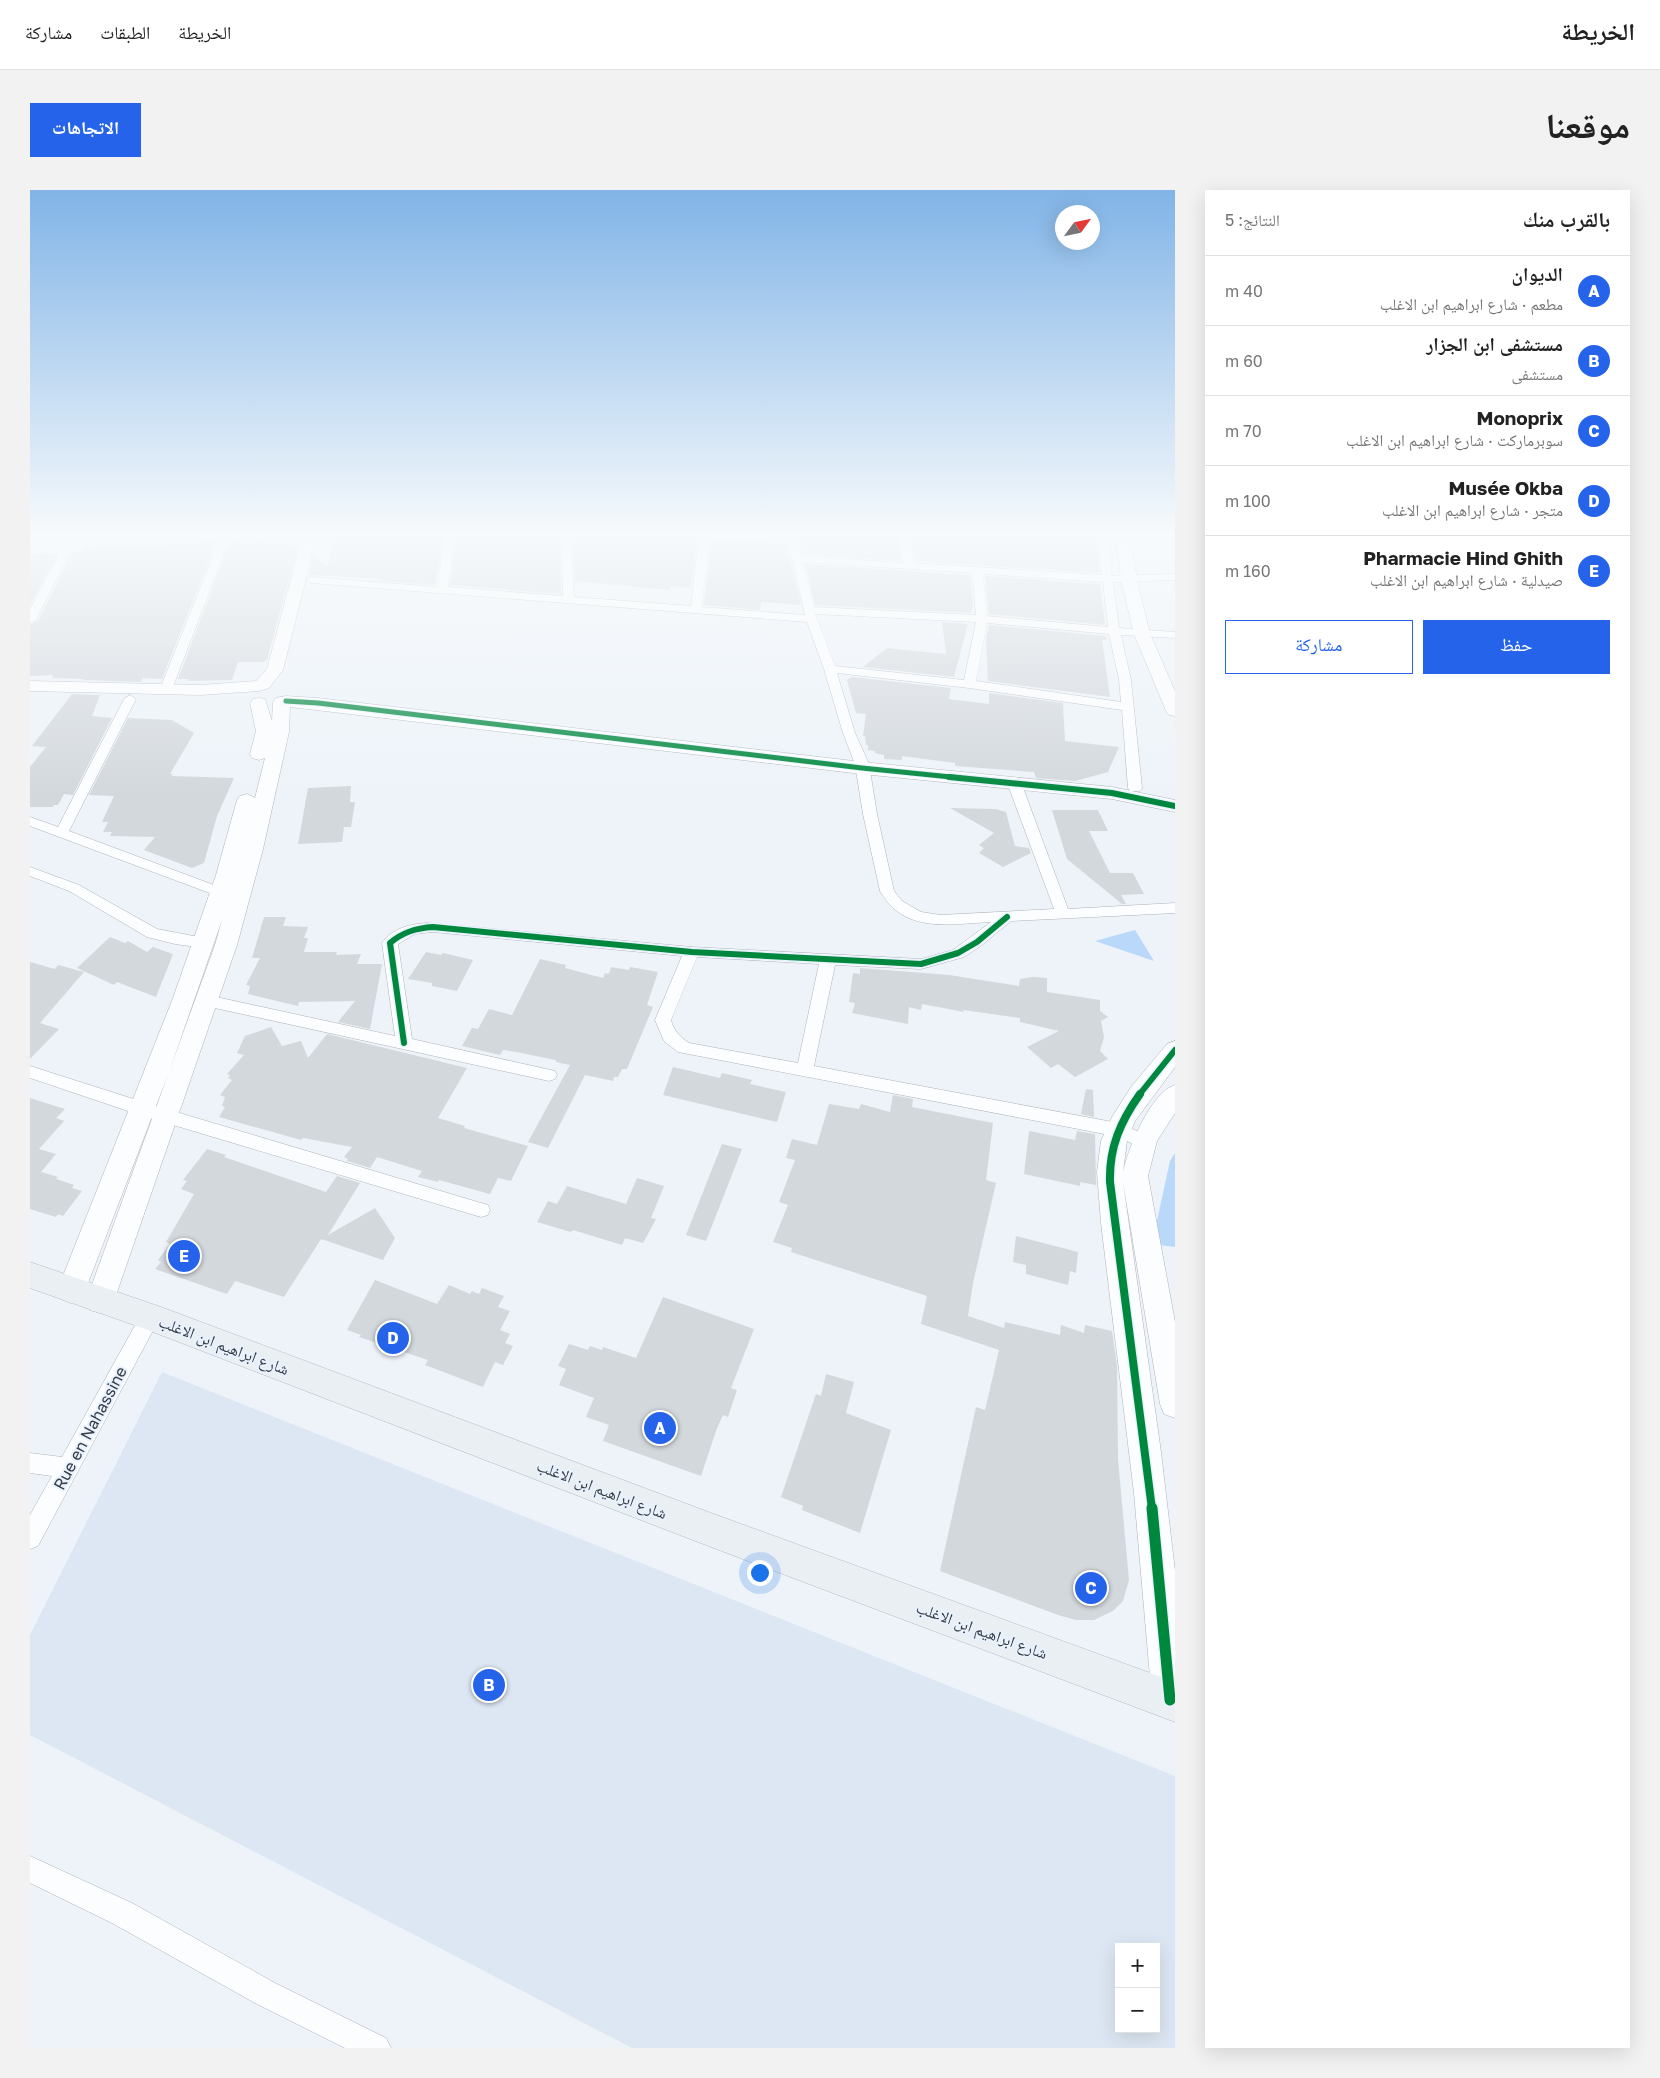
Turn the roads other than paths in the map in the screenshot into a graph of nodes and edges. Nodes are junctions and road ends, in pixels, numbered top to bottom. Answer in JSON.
{"nodes":[{"id":1,"x":193,"y":621,"type":"edge"},
{"id":2,"x":289,"y":621,"type":"edge"},
{"id":3,"x":301,"y":621,"type":"edge"},
{"id":4,"x":812,"y":621,"type":"edge"},
{"id":5,"x":982,"y":621,"type":"edge"},
{"id":6,"x":1001,"y":621,"type":"edge"},
{"id":7,"x":1113,"y":621,"type":"edge"},
{"id":8,"x":1139,"y":621,"type":"edge"},
{"id":9,"x":1114,"y":631,"type":"junction"},
{"id":10,"x":1142,"y":634,"type":"junction"},
{"id":11,"x":1175,"y":635,"type":"edge"},
{"id":12,"x":830,"y":669,"type":"junction"},
{"id":13,"x":968,"y":684,"type":"junction"},
{"id":14,"x":30,"y":686,"type":"edge"},
{"id":15,"x":287,"y":689,"type":"junction"},
{"id":16,"x":166,"y":690,"type":"junction"},
{"id":17,"x":260,"y":694,"type":"junction"},
{"id":18,"x":30,"y":697,"type":"edge"},
{"id":19,"x":130,"y":699,"type":"junction"},
{"id":20,"x":1128,"y":707,"type":"junction"},
{"id":21,"x":1175,"y":711,"type":"edge"},
{"id":22,"x":861,"y":764,"type":"junction"},
{"id":23,"x":1015,"y":784,"type":"junction"},
{"id":24,"x":1135,"y":788,"type":"junction"},
{"id":25,"x":1175,"y":793,"type":"edge"},
{"id":26,"x":1175,"y":806,"type":"edge"},
{"id":27,"x":30,"y":821,"type":"edge"},
{"id":28,"x":61,"y":834,"type":"junction"},
{"id":29,"x":30,"y":871,"type":"edge"},
{"id":30,"x":231,"y":893,"type":"junction"},
{"id":31,"x":1175,"y":908,"type":"edge"},
{"id":32,"x":1063,"y":914,"type":"junction"},
{"id":33,"x":1007,"y":917,"type":"junction"},
{"id":34,"x":204,"y":943,"type":"junction"},
{"id":35,"x":692,"y":952,"type":"junction"},
{"id":36,"x":828,"y":960,"type":"junction"},
{"id":37,"x":207,"y":1001,"type":"junction"},
{"id":38,"x":404,"y":1043,"type":"junction"},
{"id":39,"x":1175,"y":1050,"type":"edge"},
{"id":40,"x":804,"y":1071,"type":"junction"},
{"id":41,"x":30,"y":1072,"type":"edge"},
{"id":42,"x":549,"y":1075,"type":"dead end"},
{"id":43,"x":1175,"y":1094,"type":"edge"},
{"id":44,"x":143,"y":1109,"type":"junction"},
{"id":45,"x":167,"y":1116,"type":"junction"},
{"id":46,"x":1131,"y":1135,"type":"junction"},
{"id":47,"x":481,"y":1210,"type":"dead end"},
{"id":48,"x":30,"y":1275,"type":"edge"},
{"id":49,"x":85,"y":1296,"type":"junction"},
{"id":50,"x":150,"y":1317,"type":"junction"},
{"id":51,"x":1175,"y":1404,"type":"edge"},
{"id":52,"x":30,"y":1463,"type":"edge"},
{"id":53,"x":69,"y":1468,"type":"junction"},
{"id":54,"x":30,"y":1538,"type":"edge"},
{"id":55,"x":1172,"y":1701,"type":"edge"},
{"id":56,"x":30,"y":1870,"type":"edge"},
{"id":57,"x":376,"y":2048,"type":"edge"}],
"edges":[{"from":1,"to":16,"type":"street"},
{"from":2,"to":17,"type":"street"},
{"from":3,"to":15,"type":"street"},
{"from":4,"to":12,"type":"street"},
{"from":5,"to":13,"type":"street"},
{"from":6,"to":9,"type":"street"},
{"from":7,"to":9,"type":"street"},
{"from":8,"to":10,"type":"street"},
{"from":9,"to":10,"type":"street"},
{"from":9,"to":20,"type":"street"},
{"from":10,"to":11,"type":"street"},
{"from":10,"to":21,"type":"street"},
{"from":12,"to":13,"type":"street"},
{"from":12,"to":22,"type":"street"},
{"from":13,"to":20,"type":"street"},
{"from":14,"to":16,"type":"street"},
{"from":15,"to":17,"type":"street"},
{"from":15,"to":22,"type":"street"},
{"from":15,"to":30,"type":"street"},
{"from":16,"to":17,"type":"street"},
{"from":17,"to":19,"type":"street"},
{"from":17,"to":30,"type":"street"},
{"from":18,"to":19,"type":"street"},
{"from":19,"to":28,"type":"street"},
{"from":20,"to":24,"type":"street"},
{"from":22,"to":23,"type":"street"},
{"from":22,"to":24,"type":"street"},
{"from":22,"to":33,"type":"street"},
{"from":23,"to":26,"type":"street"},
{"from":23,"to":32,"type":"street"},
{"from":24,"to":25,"type":"street"},
{"from":27,"to":28,"type":"street"},
{"from":28,"to":30,"type":"street"},
{"from":29,"to":34,"type":"street"},
{"from":30,"to":34,"type":"street"},
{"from":30,"to":37,"type":"street"},
{"from":31,"to":32,"type":"street"},
{"from":32,"to":33,"type":"street"},
{"from":33,"to":36,"type":"street"},
{"from":34,"to":44,"type":"street"},
{"from":35,"to":36,"type":"street"},
{"from":35,"to":38,"type":"street"},
{"from":35,"to":40,"type":"street"},
{"from":36,"to":40,"type":"street"},
{"from":37,"to":38,"type":"street"},
{"from":37,"to":45,"type":"street"},
{"from":38,"to":42,"type":"street"},
{"from":39,"to":46,"type":"street"},
{"from":40,"to":46,"type":"street"},
{"from":41,"to":44,"type":"street"},
{"from":43,"to":46,"type":"street"},
{"from":44,"to":45,"type":"street"},
{"from":44,"to":49,"type":"street"},
{"from":45,"to":47,"type":"street"},
{"from":45,"to":49,"type":"street"},
{"from":46,"to":51,"type":"street"},
{"from":46,"to":55,"type":"street"},
{"from":48,"to":49,"type":"main road","name":"شارع ابراهيم ابن الاغلب"},
{"from":49,"to":50,"type":"main road","name":"شارع ابراهيم ابن الاغلب"},
{"from":50,"to":53,"type":"street","name":"Rue en Nahassine"},
{"from":50,"to":55,"type":"main road","name":"شارع ابراهيم ابن الاغلب"},
{"from":52,"to":53,"type":"street"},
{"from":53,"to":54,"type":"street","name":"Rue en Nahassine"},
{"from":56,"to":57,"type":"street"}]}
